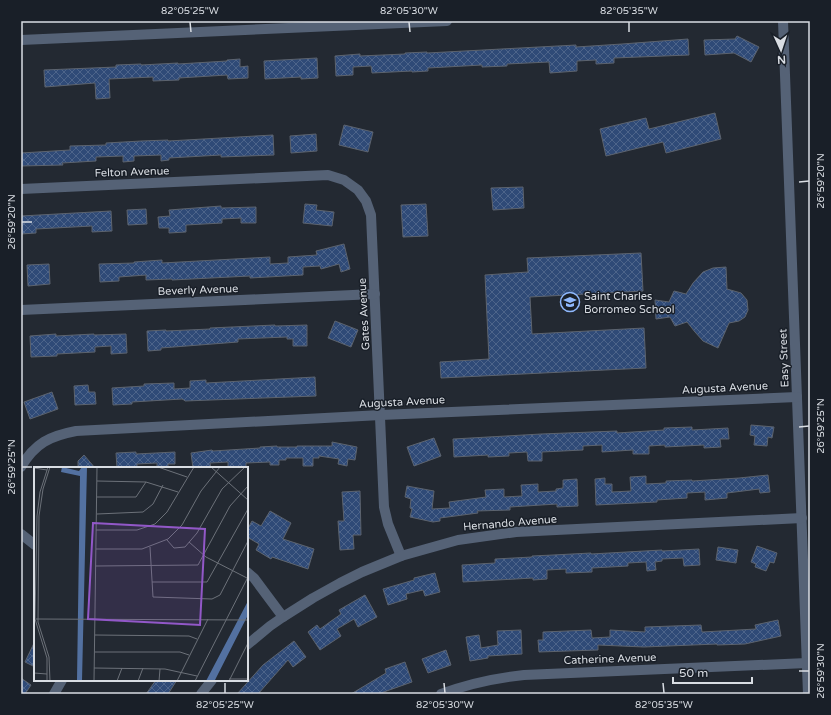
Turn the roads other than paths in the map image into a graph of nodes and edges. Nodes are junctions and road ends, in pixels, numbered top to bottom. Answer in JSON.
{"nodes":[{"id":1,"x":447,"y":21,"type":"edge"},
{"id":2,"x":783,"y":21,"type":"edge"},
{"id":3,"x":21,"y":40,"type":"edge"},
{"id":4,"x":244,"y":179,"type":"joint"},
{"id":5,"x":21,"y":189,"type":"edge"},
{"id":6,"x":375,"y":294,"type":"junction"},
{"id":7,"x":21,"y":310,"type":"edge"},
{"id":8,"x":797,"y":397,"type":"junction"},
{"id":9,"x":381,"y":415,"type":"junction"},
{"id":10,"x":21,"y":467,"type":"edge"},
{"id":11,"x":802,"y":518,"type":"junction"},
{"id":12,"x":21,"y":534,"type":"edge"},
{"id":13,"x":34,"y":544,"type":"edge"},
{"id":14,"x":401,"y":556,"type":"junction"},
{"id":15,"x":248,"y":573,"type":"edge"},
{"id":16,"x":282,"y":617,"type":"junction"},
{"id":17,"x":248,"y":644,"type":"edge"},
{"id":18,"x":807,"y":663,"type":"junction"},
{"id":19,"x":61,"y":681,"type":"edge"},
{"id":20,"x":211,"y":681,"type":"edge"},
{"id":21,"x":54,"y":694,"type":"edge"},
{"id":22,"x":200,"y":694,"type":"edge"},
{"id":23,"x":441,"y":694,"type":"edge"},
{"id":24,"x":808,"y":694,"type":"edge"}],
"edges":[{"from":1,"to":3,"type":"street"},
{"from":2,"to":8,"type":"street","name":"Easy Street"},
{"from":4,"to":5,"type":"street","name":"Felton Avenue"},
{"from":4,"to":6,"type":"street","name":"Gates Avenue"},
{"from":6,"to":7,"type":"street","name":"Beverly Avenue"},
{"from":6,"to":9,"type":"street","name":"Gates Avenue"},
{"from":8,"to":9,"type":"street","name":"Augusta Avenue"},
{"from":8,"to":11,"type":"street","name":"Easy Street"},
{"from":9,"to":10,"type":"street","name":"Augusta Avenue"},
{"from":9,"to":14,"type":"street","name":"Gates Avenue"},
{"from":11,"to":14,"type":"street","name":"Hernando Avenue"},
{"from":11,"to":18,"type":"street","name":"Easy Street"},
{"from":12,"to":13,"type":"street"},
{"from":14,"to":16,"type":"street","name":"Hernando Avenue"},
{"from":15,"to":16,"type":"street"},
{"from":16,"to":17,"type":"street","name":"Hernando Avenue"},
{"from":18,"to":23,"type":"street","name":"Catherine Avenue"},
{"from":18,"to":24,"type":"street","name":"Easy Street"},
{"from":19,"to":21,"type":"street"},
{"from":20,"to":22,"type":"street"}]}
